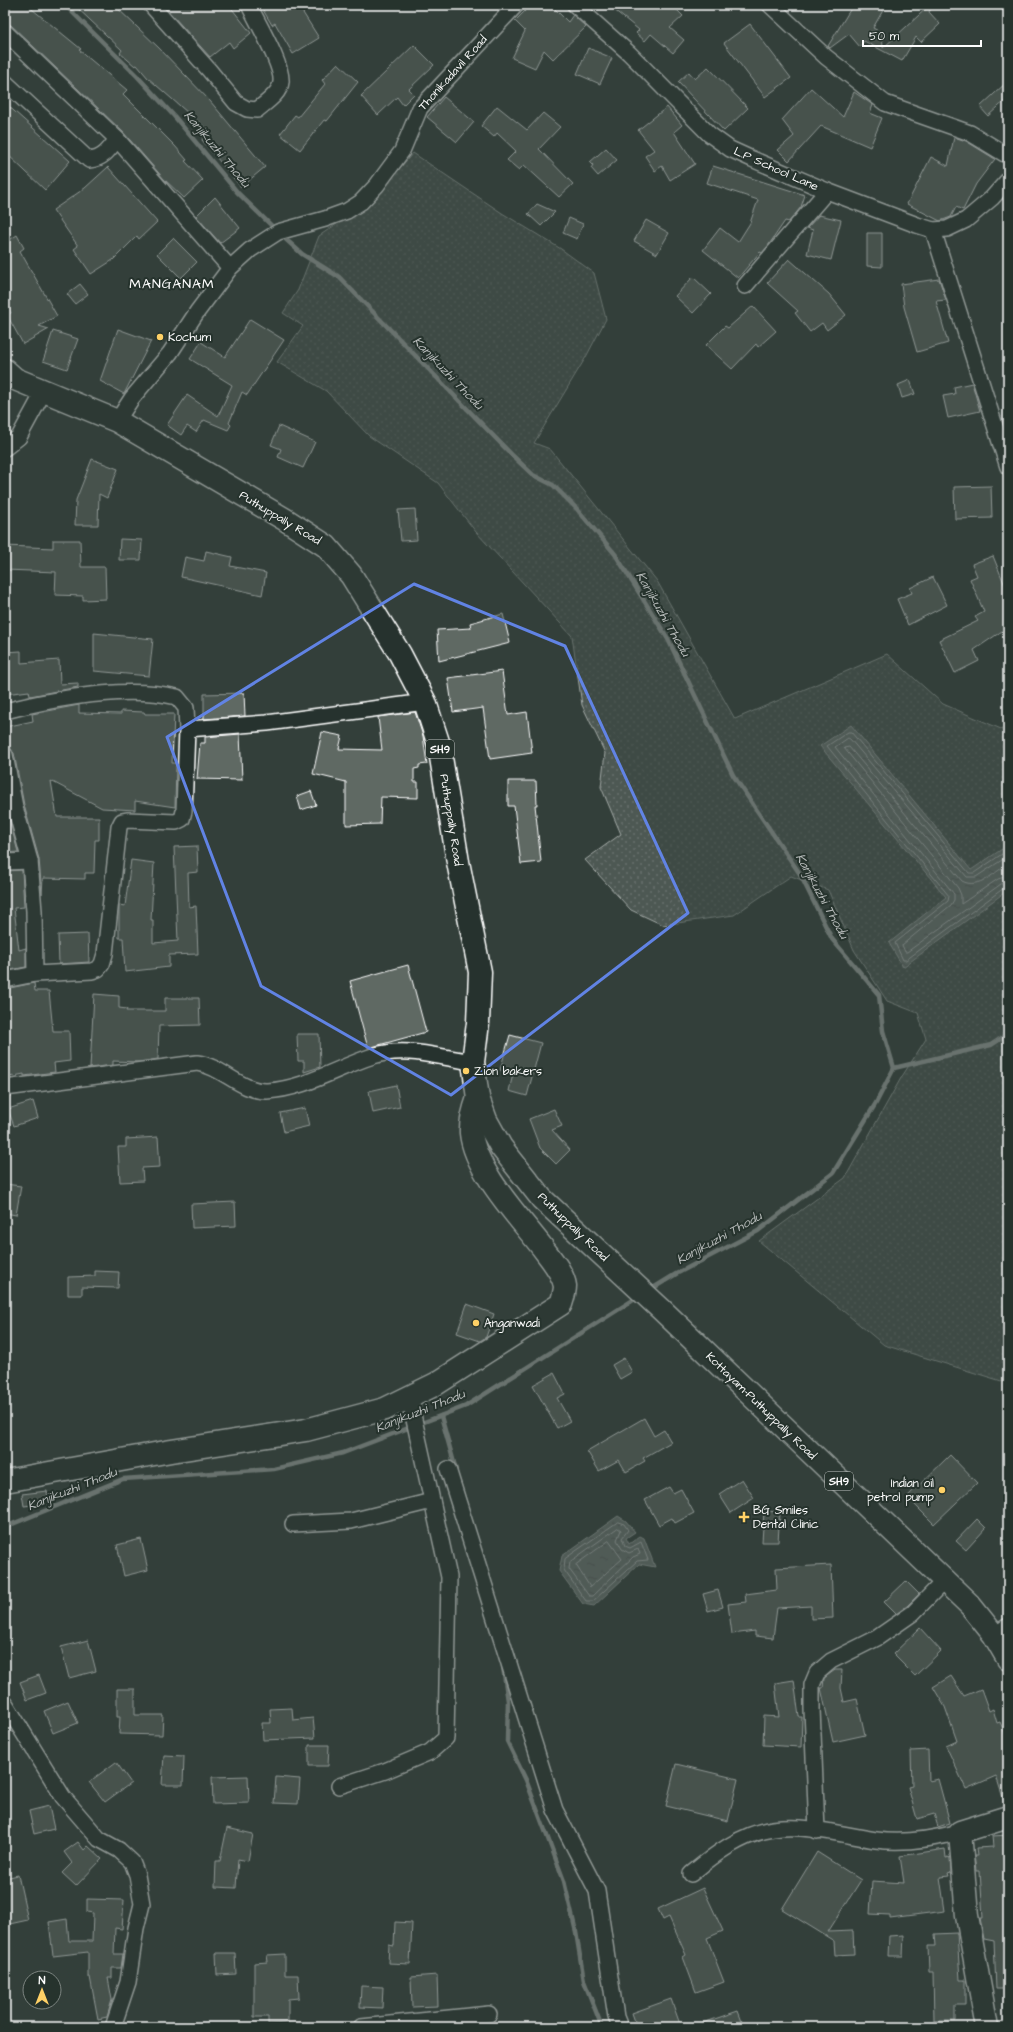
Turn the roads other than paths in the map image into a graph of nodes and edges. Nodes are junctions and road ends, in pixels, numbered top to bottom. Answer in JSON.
{"nodes":[{"id":1,"x":151,"y":5,"type":"edge"},
{"id":2,"x":249,"y":5,"type":"edge"},
{"id":3,"x":516,"y":5,"type":"edge"},
{"id":4,"x":574,"y":5,"type":"edge"},
{"id":5,"x":770,"y":5,"type":"edge"},
{"id":6,"x":5,"y":32,"type":"edge"},
{"id":7,"x":5,"y":82,"type":"edge"},
{"id":8,"x":117,"y":139,"type":"junction"},
{"id":9,"x":1008,"y":156,"type":"edge"},
{"id":10,"x":1008,"y":180,"type":"edge"},
{"id":11,"x":827,"y":191,"type":"junction"},
{"id":12,"x":933,"y":230,"type":"junction"},
{"id":13,"x":230,"y":268,"type":"junction"},
{"id":14,"x":745,"y":286,"type":"dead end"},
{"id":15,"x":5,"y":370,"type":"edge"},
{"id":16,"x":44,"y":391,"type":"junction"},
{"id":17,"x":117,"y":421,"type":"junction"},
{"id":18,"x":5,"y":448,"type":"edge"},
{"id":19,"x":1008,"y":467,"type":"edge"},
{"id":20,"x":424,"y":702,"type":"junction"},
{"id":21,"x":5,"y":711,"type":"edge"},
{"id":22,"x":187,"y":729,"type":"junction"},
{"id":23,"x":5,"y":755,"type":"edge"},
{"id":24,"x":30,"y":861,"type":"junction"},
{"id":25,"x":5,"y":862,"type":"edge"},
{"id":26,"x":35,"y":974,"type":"junction"},
{"id":27,"x":5,"y":980,"type":"edge"},
{"id":28,"x":473,"y":1062,"type":"junction"},
{"id":29,"x":5,"y":1088,"type":"edge"},
{"id":30,"x":478,"y":1098,"type":"junction"},
{"id":31,"x":662,"y":1310,"type":"joint"},
{"id":32,"x":409,"y":1397,"type":"junction"},
{"id":33,"x":448,"y":1469,"type":"dead end"},
{"id":34,"x":5,"y":1481,"type":"edge"},
{"id":35,"x":432,"y":1501,"type":"junction"},
{"id":36,"x":293,"y":1524,"type":"dead end"},
{"id":37,"x":944,"y":1581,"type":"junction"},
{"id":38,"x":1001,"y":1631,"type":"edge"},
{"id":39,"x":1008,"y":1659,"type":"edge"},
{"id":40,"x":5,"y":1703,"type":"edge"},
{"id":41,"x":338,"y":1786,"type":"dead end"},
{"id":42,"x":1008,"y":1817,"type":"edge"},
{"id":43,"x":817,"y":1831,"type":"junction"},
{"id":44,"x":960,"y":1832,"type":"junction"},
{"id":45,"x":691,"y":1874,"type":"dead end"},
{"id":46,"x":488,"y":2014,"type":"dead end"},
{"id":47,"x":113,"y":2027,"type":"edge"},
{"id":48,"x":361,"y":2027,"type":"edge"},
{"id":49,"x":620,"y":2027,"type":"edge"},
{"id":50,"x":987,"y":2027,"type":"edge"}],
"edges":[{"from":1,"to":2,"type":"street"},
{"from":3,"to":13,"type":"street","name":"Thonikadavil Road"},
{"from":4,"to":11,"type":"street","name":"L.P School Lane"},
{"from":5,"to":9,"type":"street"},
{"from":6,"to":8,"type":"street"},
{"from":7,"to":8,"type":"street"},
{"from":8,"to":13,"type":"street"},
{"from":10,"to":12,"type":"street"},
{"from":11,"to":12,"type":"street","name":"L.P School Lane"},
{"from":11,"to":14,"type":"street"},
{"from":12,"to":19,"type":"street"},
{"from":13,"to":17,"type":"street","name":"Thonikadavil Road"},
{"from":15,"to":16,"type":"main road","name":"Puthuppally Road","number":"SH9"},
{"from":16,"to":17,"type":"main road","name":"Puthuppally Road","number":"SH9"},
{"from":16,"to":18,"type":"street"},
{"from":17,"to":20,"type":"main road","name":"Puthuppally Road","number":"SH9"},
{"from":20,"to":22,"type":"street"},
{"from":20,"to":28,"type":"main road","name":"Puthuppally Road","number":"SH9"},
{"from":21,"to":22,"type":"street"},
{"from":22,"to":26,"type":"street"},
{"from":23,"to":24,"type":"street"},
{"from":24,"to":25,"type":"street"},
{"from":24,"to":26,"type":"street"},
{"from":26,"to":27,"type":"street"},
{"from":28,"to":29,"type":"street"},
{"from":28,"to":30,"type":"main road","name":"Puthuppally Road","number":"SH9"},
{"from":30,"to":31,"type":"main road","name":"Puthuppally Road","number":"SH9"},
{"from":30,"to":32,"type":"main road"},
{"from":31,"to":37,"type":"main road","name":"Kottayam-Puthuppally Road","number":"SH9"},
{"from":32,"to":34,"type":"main road"},
{"from":32,"to":35,"type":"street"},
{"from":33,"to":49,"type":"street"},
{"from":35,"to":36,"type":"street"},
{"from":35,"to":41,"type":"street"},
{"from":37,"to":38,"type":"main road","name":"Kottayam-Puthuppally Road","number":"SH9"},
{"from":37,"to":43,"type":"street"},
{"from":38,"to":39,"type":"main road","name":"Kottayam-Puthuppally Road","number":"SH9"},
{"from":40,"to":47,"type":"street"},
{"from":42,"to":44,"type":"main road"},
{"from":43,"to":44,"type":"street"},
{"from":43,"to":45,"type":"street"},
{"from":44,"to":50,"type":"main road"},
{"from":46,"to":48,"type":"street"}]}
